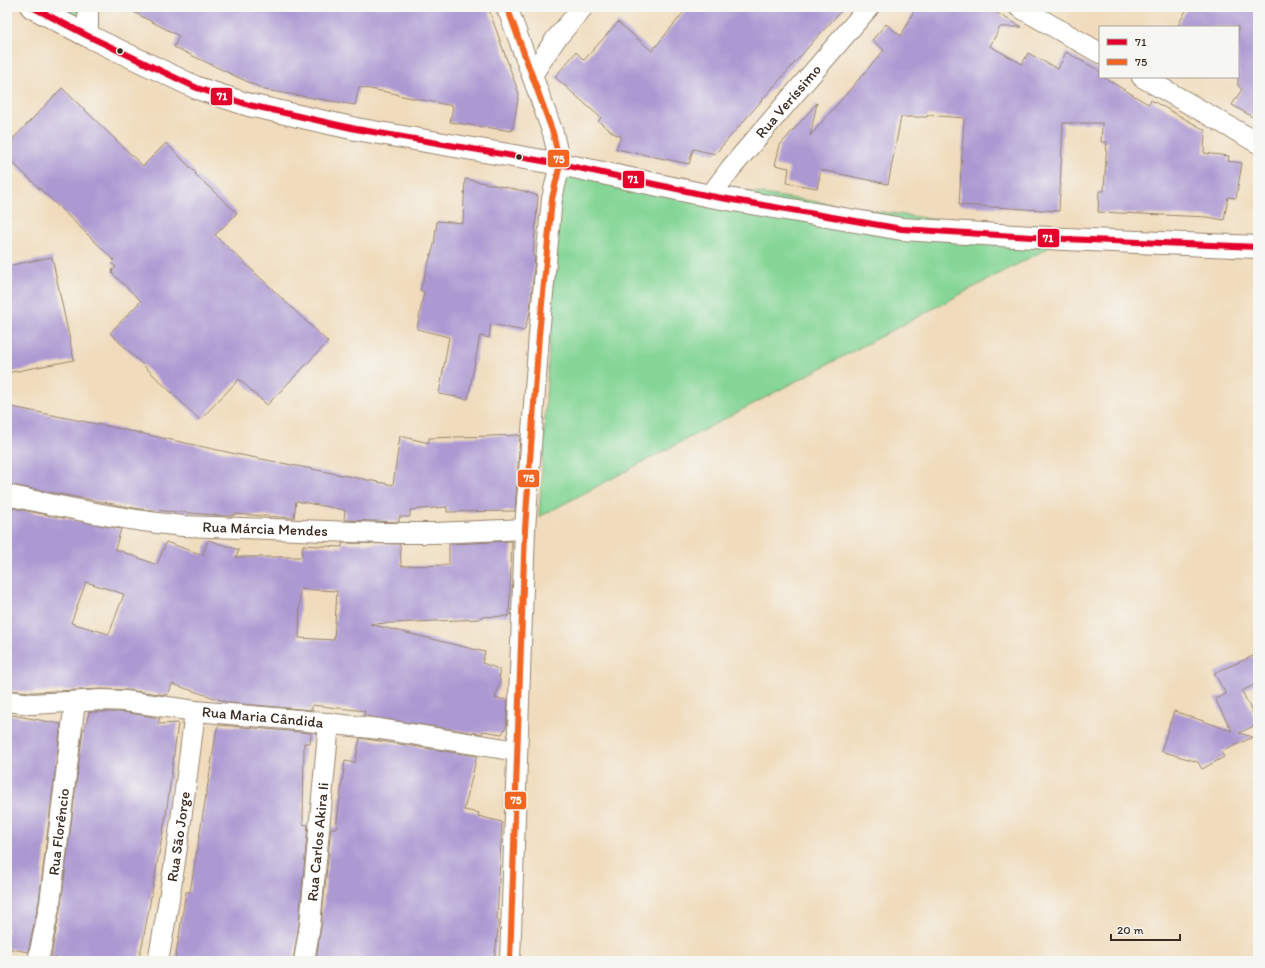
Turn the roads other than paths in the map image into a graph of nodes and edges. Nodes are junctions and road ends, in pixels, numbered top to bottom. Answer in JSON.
{"nodes":[{"id":1,"x":32,"y":7,"type":"edge"},
{"id":2,"x":88,"y":7,"type":"edge"},
{"id":3,"x":506,"y":7,"type":"edge"},
{"id":4,"x":583,"y":7,"type":"edge"},
{"id":5,"x":868,"y":7,"type":"edge"},
{"id":6,"x":1019,"y":7,"type":"edge"},
{"id":7,"x":88,"y":36,"type":"junction"},
{"id":8,"x":1099,"y":52,"type":"edge"},
{"id":9,"x":532,"y":75,"type":"junction"},
{"id":10,"x":1144,"y":78,"type":"edge"},
{"id":11,"x":1258,"y":143,"type":"edge"},
{"id":12,"x":560,"y":164,"type":"junction"},
{"id":13,"x":710,"y":196,"type":"junction"},
{"id":14,"x":1258,"y":247,"type":"edge"},
{"id":15,"x":7,"y":495,"type":"edge"},
{"id":16,"x":525,"y":529,"type":"junction"},
{"id":17,"x":7,"y":701,"type":"edge"},
{"id":18,"x":75,"y":702,"type":"junction"},
{"id":19,"x":195,"y":711,"type":"junction"},
{"id":20,"x":329,"y":723,"type":"junction"},
{"id":21,"x":517,"y":751,"type":"junction"},
{"id":22,"x":38,"y":961,"type":"edge"},
{"id":23,"x":158,"y":961,"type":"edge"},
{"id":24,"x":304,"y":961,"type":"edge"},
{"id":25,"x":510,"y":961,"type":"edge"}],
"edges":[{"from":1,"to":7,"type":"street"},
{"from":2,"to":7,"type":"street"},
{"from":3,"to":9,"type":"street"},
{"from":4,"to":9,"type":"street"},
{"from":5,"to":13,"type":"street","name":"Rua Veríssimo"},
{"from":6,"to":8,"type":"street"},
{"from":7,"to":12,"type":"street"},
{"from":9,"to":12,"type":"street"},
{"from":10,"to":11,"type":"street"},
{"from":12,"to":13,"type":"street"},
{"from":12,"to":16,"type":"street"},
{"from":13,"to":14,"type":"street"},
{"from":15,"to":16,"type":"street","name":"Rua Márcia Mendes"},
{"from":16,"to":21,"type":"street"},
{"from":17,"to":18,"type":"street","name":"Rua Maria Cândida"},
{"from":18,"to":19,"type":"street","name":"Rua Maria Cândida"},
{"from":18,"to":22,"type":"street","name":"Rua Florêncio"},
{"from":19,"to":20,"type":"street","name":"Rua Maria Cândida"},
{"from":19,"to":23,"type":"street","name":"Rua São Jorge"},
{"from":20,"to":21,"type":"street","name":"Rua Maria Cândida"},
{"from":20,"to":24,"type":"street","name":"Rua Carlos Akira Ii"},
{"from":21,"to":25,"type":"street"}]}
